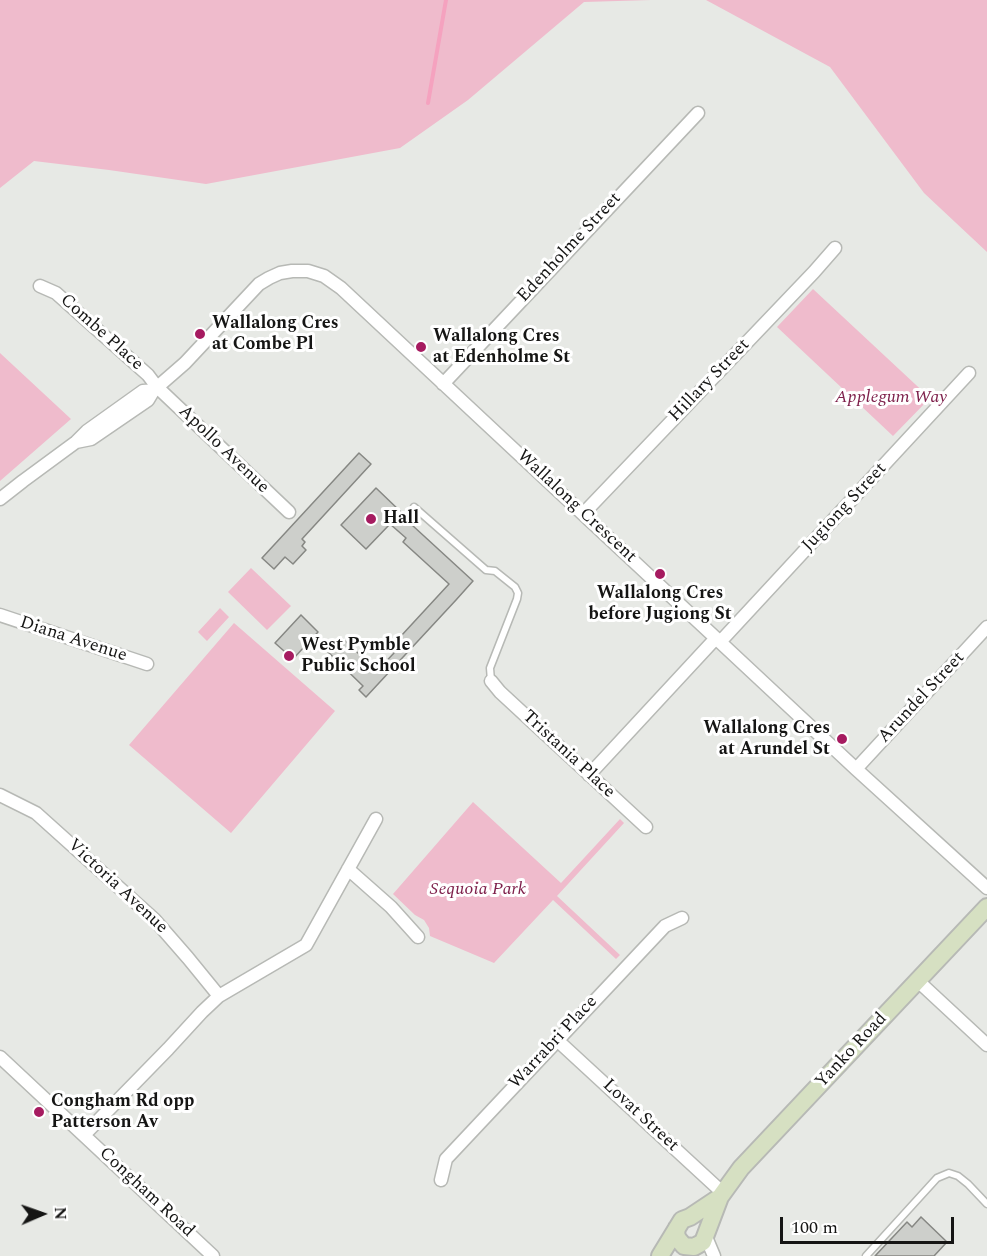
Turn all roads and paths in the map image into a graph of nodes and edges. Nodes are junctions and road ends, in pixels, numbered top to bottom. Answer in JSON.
{"nodes":[{"id":1,"x":698,"y":113,"type":"dead end"},
{"id":2,"x":835,"y":248,"type":"dead end"},
{"id":3,"x":40,"y":286,"type":"dead end"},
{"id":4,"x":969,"y":373,"type":"dead end"},
{"id":5,"x":443,"y":384,"type":"junction"},
{"id":6,"x":156,"y":388,"type":"junction"},
{"id":7,"x":0,"y":499,"type":"edge"},
{"id":8,"x":414,"y":507,"type":"dead end"},
{"id":9,"x":289,"y":513,"type":"dead end"},
{"id":10,"x":583,"y":513,"type":"junction"},
{"id":11,"x":0,"y":615,"type":"edge"},
{"id":12,"x":987,"y":627,"type":"edge"},
{"id":13,"x":718,"y":640,"type":"junction"},
{"id":14,"x":147,"y":664,"type":"dead end"},
{"id":15,"x":491,"y":681,"type":"joint"},
{"id":16,"x":856,"y":769,"type":"junction"},
{"id":17,"x":589,"y":775,"type":"junction"},
{"id":18,"x":0,"y":795,"type":"edge"},
{"id":19,"x":376,"y":819,"type":"dead end"},
{"id":20,"x":646,"y":827,"type":"dead end"},
{"id":21,"x":348,"y":869,"type":"junction"},
{"id":22,"x":987,"y":888,"type":"edge"},
{"id":23,"x":987,"y":907,"type":"edge"},
{"id":24,"x":682,"y":918,"type":"dead end"},
{"id":25,"x":418,"y":936,"type":"dead end"},
{"id":26,"x":918,"y":981,"type":"junction"},
{"id":27,"x":219,"y":996,"type":"junction"},
{"id":28,"x":557,"y":1040,"type":"junction"},
{"id":29,"x":987,"y":1045,"type":"edge"},
{"id":30,"x":0,"y":1057,"type":"edge"},
{"id":31,"x":84,"y":1135,"type":"junction"},
{"id":32,"x":441,"y":1180,"type":"dead end"},
{"id":33,"x":721,"y":1195,"type":"junction"},
{"id":34,"x":987,"y":1204,"type":"edge"},
{"id":35,"x":683,"y":1222,"type":"junction"},
{"id":36,"x":706,"y":1235,"type":"junction"},
{"id":37,"x":692,"y":1250,"type":"edge"},
{"id":38,"x":213,"y":1256,"type":"edge"},
{"id":39,"x":660,"y":1256,"type":"edge"},
{"id":40,"x":671,"y":1256,"type":"edge"},
{"id":41,"x":714,"y":1256,"type":"edge"},
{"id":42,"x":866,"y":1256,"type":"edge"}],
"edges":[{"from":1,"to":5,"type":"street","name":"Edenholme Street"},
{"from":2,"to":10,"type":"street","name":"Hillary Street"},
{"from":3,"to":6,"type":"street","name":"Combe Place"},
{"from":4,"to":13,"type":"street","name":"Jugiong Street"},
{"from":5,"to":6,"type":"street","name":"Wallalong Crescent"},
{"from":5,"to":10,"type":"street","name":"Wallalong Crescent"},
{"from":6,"to":7,"type":"street","name":"Wallalong Crescent"},
{"from":6,"to":9,"type":"street","name":"Apollo Avenue"},
{"from":8,"to":15,"type":"lane"},
{"from":10,"to":13,"type":"street","name":"Wallalong Crescent"},
{"from":11,"to":14,"type":"street","name":"Diana Avenue"},
{"from":12,"to":16,"type":"street","name":"Arundel Street"},
{"from":13,"to":16,"type":"street","name":"Wallalong Crescent"},
{"from":13,"to":17,"type":"street","name":"Jugiong Street"},
{"from":15,"to":17,"type":"street","name":"Tristania Place"},
{"from":16,"to":22,"type":"street","name":"Wallalong Crescent"},
{"from":17,"to":20,"type":"street","name":"Tristania Place"},
{"from":18,"to":27,"type":"street","name":"Victoria Avenue"},
{"from":19,"to":21,"type":"street"},
{"from":21,"to":25,"type":"street"},
{"from":21,"to":27,"type":"street"},
{"from":23,"to":26,"type":"main road","name":"Yanko Road"},
{"from":24,"to":28,"type":"street","name":"Warrabri Place"},
{"from":26,"to":29,"type":"street"},
{"from":26,"to":33,"type":"main road","name":"Yanko Road"},
{"from":27,"to":31,"type":"street"},
{"from":28,"to":32,"type":"street","name":"Warrabri Place"},
{"from":28,"to":33,"type":"street","name":"Lovat Street"},
{"from":30,"to":31,"type":"street","name":"Congham Road"},
{"from":31,"to":38,"type":"street","name":"Congham Road"},
{"from":33,"to":35,"type":"main road","name":"Yanko Road"},
{"from":33,"to":36,"type":"main road","name":"Yanko Road"},
{"from":34,"to":42,"type":"lane"},
{"from":35,"to":36,"type":"main road"},
{"from":35,"to":37,"type":"main road"},
{"from":35,"to":39,"type":"main road","name":"Yanko Road"},
{"from":36,"to":37,"type":"main road"},
{"from":36,"to":41,"type":"street"},
{"from":37,"to":40,"type":"main road"}]}
